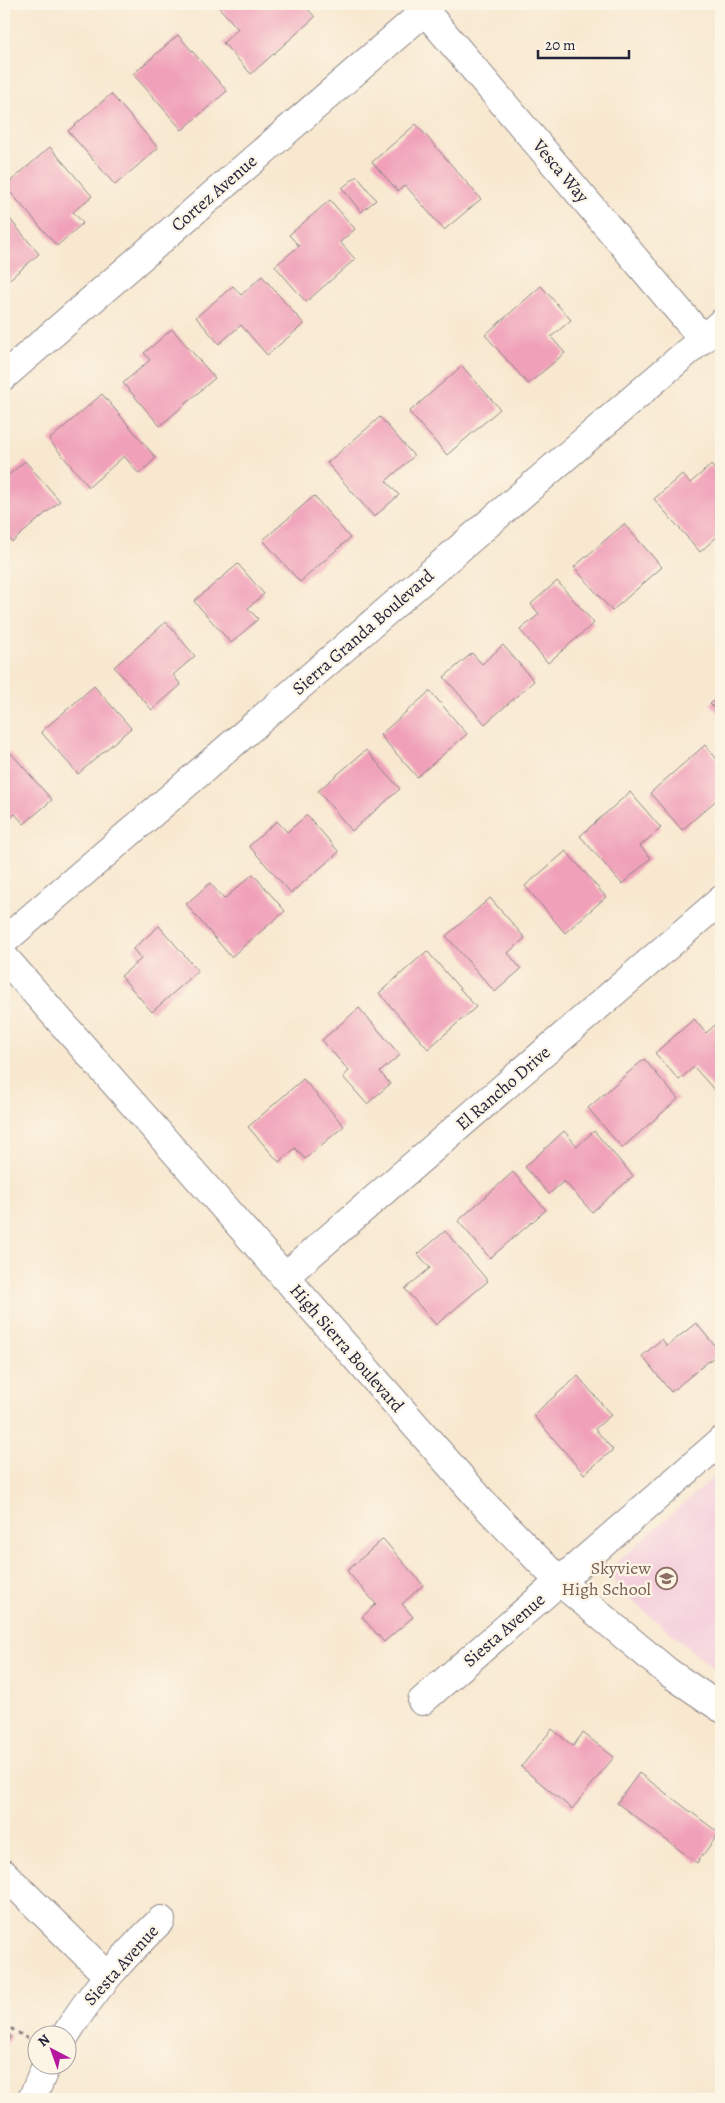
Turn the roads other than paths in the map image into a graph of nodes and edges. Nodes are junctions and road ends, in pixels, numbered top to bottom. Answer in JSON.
{"nodes":[{"id":1,"x":422,"y":7,"type":"edge"},
{"id":2,"x":712,"y":331,"type":"edge"},
{"id":3,"x":4,"y":376,"type":"edge"},
{"id":4,"x":721,"y":900,"type":"edge"},
{"id":5,"x":4,"y":942,"type":"edge"},
{"id":6,"x":4,"y":956,"type":"edge"},
{"id":7,"x":284,"y":1277,"type":"junction"},
{"id":8,"x":721,"y":1441,"type":"edge"},
{"id":9,"x":560,"y":1582,"type":"junction"},
{"id":10,"x":422,"y":1701,"type":"dead end"},
{"id":11,"x":721,"y":1708,"type":"edge"},
{"id":12,"x":4,"y":1874,"type":"edge"},
{"id":13,"x":161,"y":1920,"type":"dead end"},
{"id":14,"x":107,"y":1976,"type":"junction"},
{"id":15,"x":71,"y":2026,"type":"edge"},
{"id":16,"x":42,"y":2076,"type":"edge"},
{"id":17,"x":32,"y":2099,"type":"edge"}],
"edges":[{"from":1,"to":2,"type":"street","name":"Vesca Way"},
{"from":1,"to":3,"type":"street","name":"Cortez Avenue"},
{"from":2,"to":5,"type":"street","name":"Sierra Granda Boulevard"},
{"from":4,"to":7,"type":"street","name":"El Rancho Drive"},
{"from":6,"to":7,"type":"street","name":"High Sierra Boulevard"},
{"from":7,"to":9,"type":"street","name":"High Sierra Boulevard"},
{"from":8,"to":9,"type":"street","name":"Siesta Avenue"},
{"from":9,"to":10,"type":"street","name":"Siesta Avenue"},
{"from":9,"to":11,"type":"street","name":"High Sierra Boulevard"},
{"from":12,"to":14,"type":"street"},
{"from":13,"to":14,"type":"street","name":"Siesta Avenue"},
{"from":14,"to":15,"type":"street","name":"Siesta Avenue"},
{"from":16,"to":17,"type":"street"}]}
